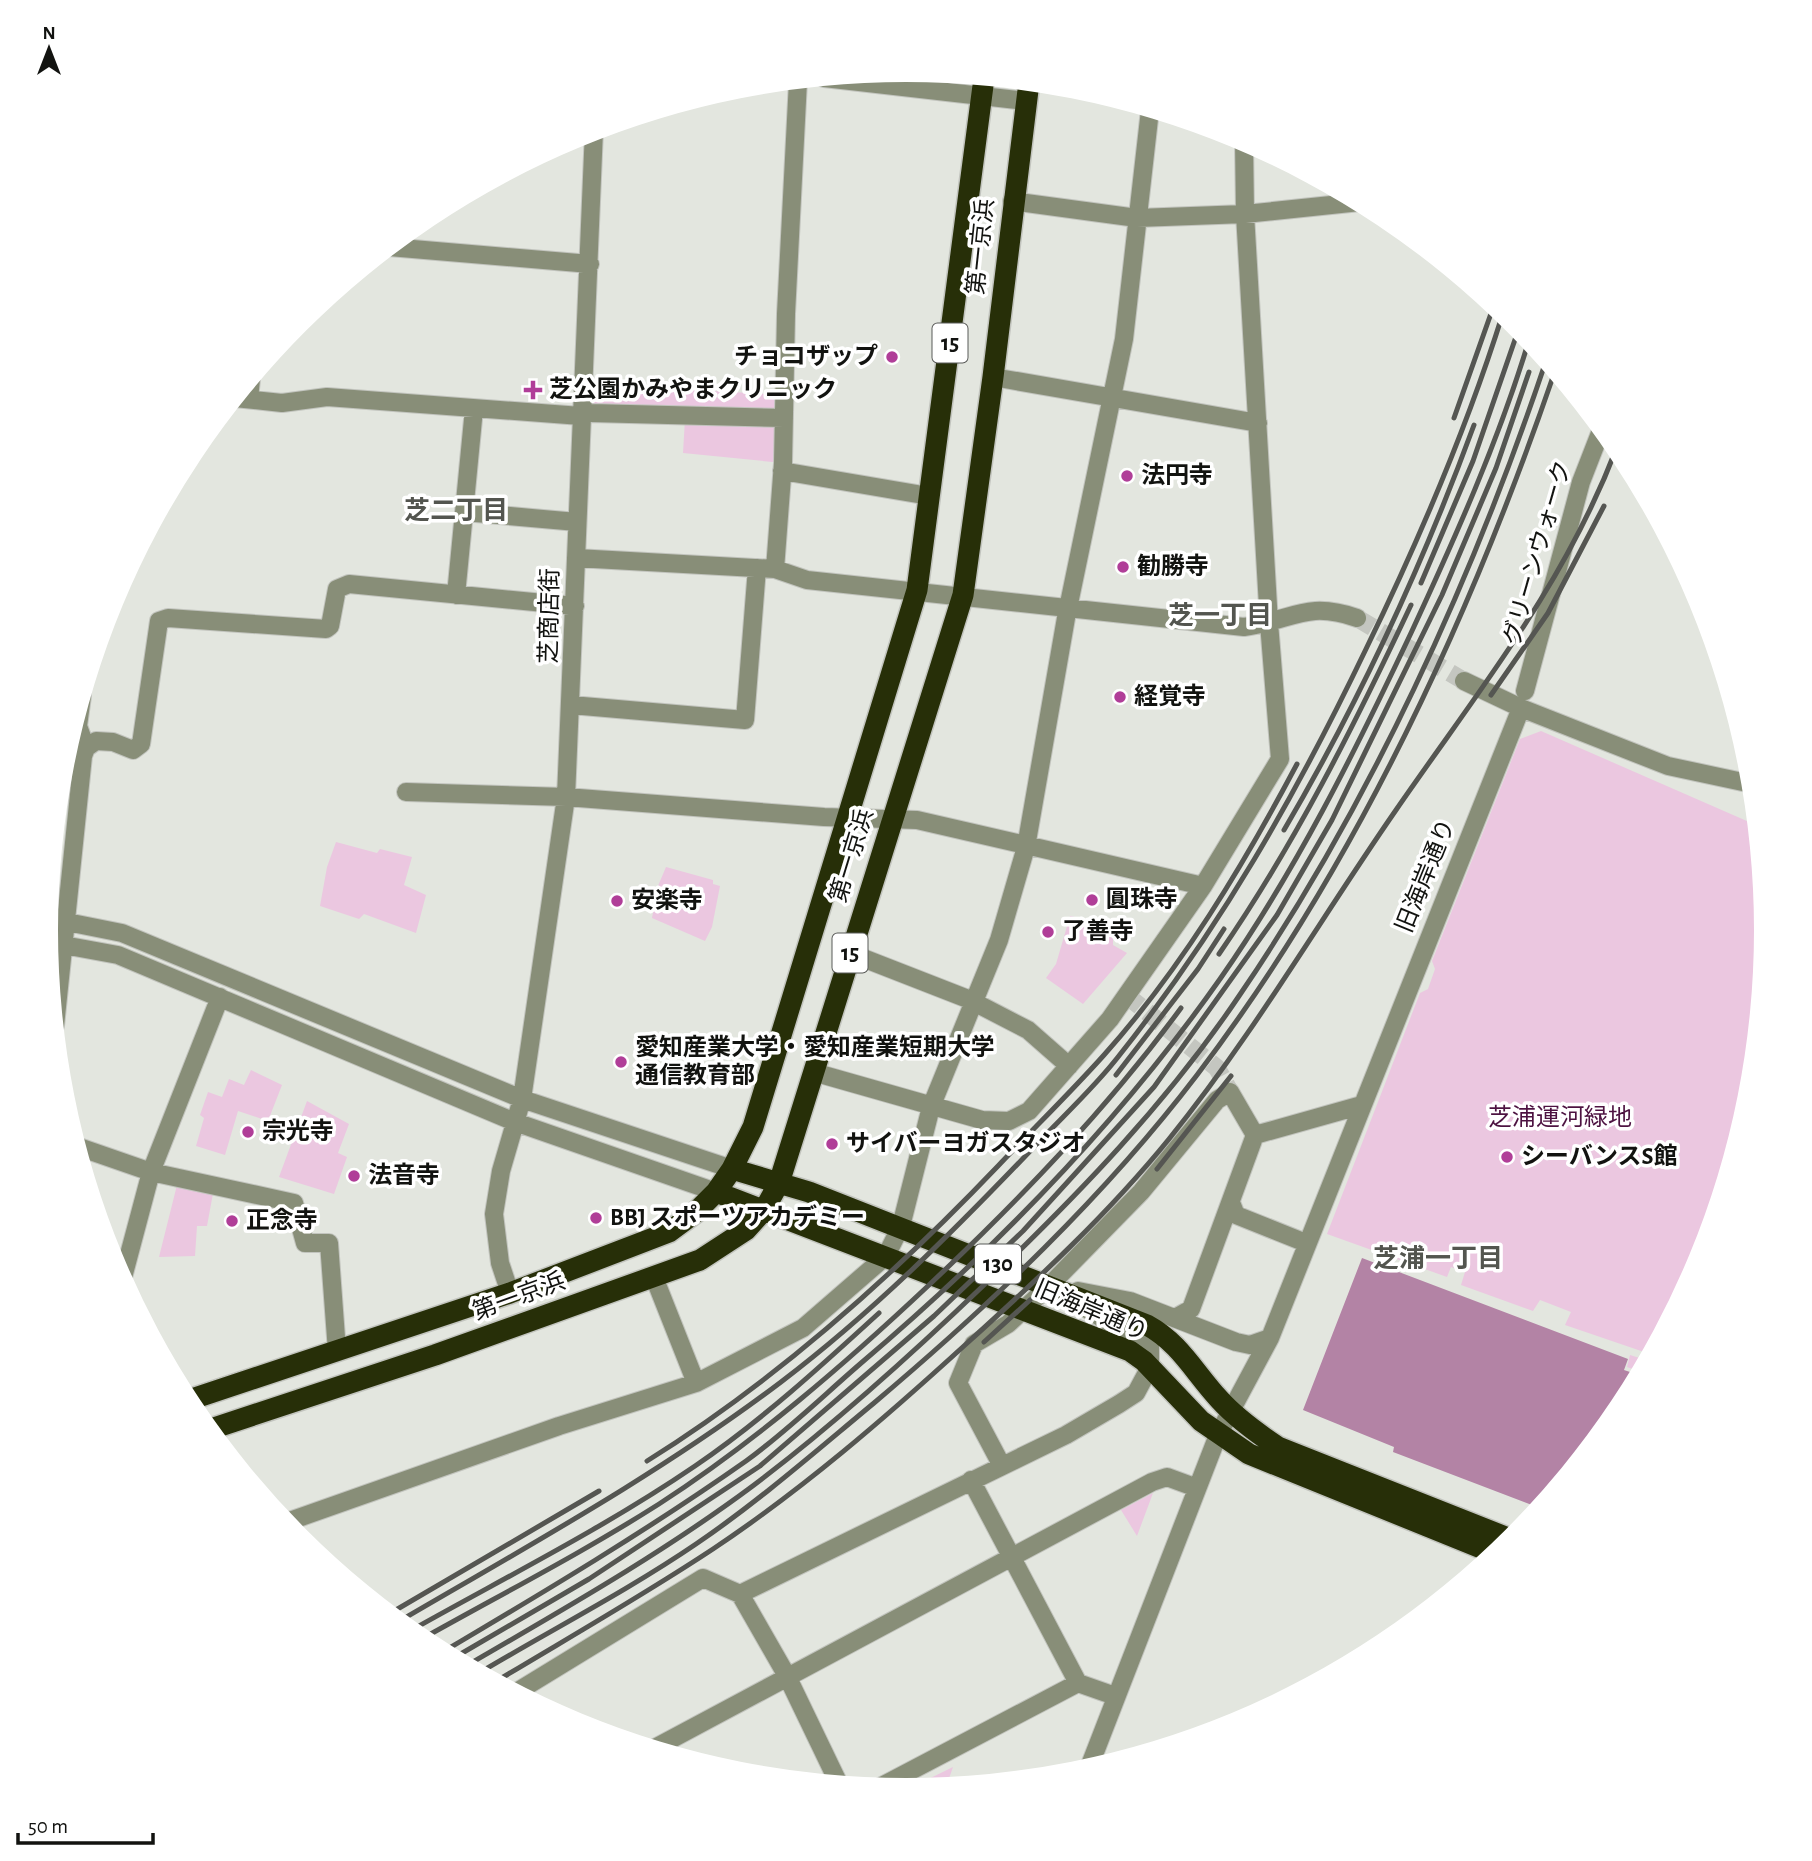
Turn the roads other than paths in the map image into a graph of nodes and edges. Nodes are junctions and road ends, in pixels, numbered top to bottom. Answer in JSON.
{"nodes":[{"id":1,"x":899,"y":82,"type":"edge"},
{"id":2,"x":983,"y":87,"type":"edge"},
{"id":3,"x":798,"y":90,"type":"edge"},
{"id":4,"x":1027,"y":92,"type":"edge"},
{"id":5,"x":1149,"y":118,"type":"edge"},
{"id":6,"x":594,"y":142,"type":"edge"},
{"id":7,"x":1244,"y":153,"type":"edge"},
{"id":8,"x":1013,"y":201,"type":"junction"},
{"id":9,"x":1343,"y":204,"type":"edge"},
{"id":10,"x":1245,"y":214,"type":"junction"},
{"id":11,"x":1137,"y":218,"type":"junction"},
{"id":12,"x":403,"y":248,"type":"edge"},
{"id":13,"x":590,"y":264,"type":"junction"},
{"id":14,"x":993,"y":377,"type":"junction"},
{"id":15,"x":1112,"y":398,"type":"junction"},
{"id":16,"x":245,"y":399,"type":"edge"},
{"id":17,"x":474,"y":409,"type":"junction"},
{"id":18,"x":586,"y":415,"type":"junction"},
{"id":19,"x":784,"y":418,"type":"junction"},
{"id":20,"x":1258,"y":424,"type":"junction"},
{"id":21,"x":1597,"y":440,"type":"edge"},
{"id":22,"x":782,"y":471,"type":"junction"},
{"id":23,"x":929,"y":496,"type":"junction"},
{"id":24,"x":464,"y":512,"type":"junction"},
{"id":25,"x":577,"y":522,"type":"junction"},
{"id":26,"x":576,"y":558,"type":"junction"},
{"id":27,"x":766,"y":568,"type":"junction"},
{"id":28,"x":917,"y":590,"type":"junction"},
{"id":29,"x":456,"y":595,"type":"junction"},
{"id":30,"x":963,"y":595,"type":"junction"},
{"id":31,"x":575,"y":606,"type":"junction"},
{"id":32,"x":1070,"y":606,"type":"junction"},
{"id":33,"x":1357,"y":618,"type":"tunnel mouth"},
{"id":34,"x":1269,"y":623,"type":"junction"},
{"id":35,"x":1464,"y":681,"type":"tunnel mouth"},
{"id":36,"x":1523,"y":700,"type":"junction"},
{"id":37,"x":571,"y":705,"type":"junction"},
{"id":38,"x":78,"y":747,"type":"edge"},
{"id":39,"x":76,"y":755,"type":"edge"},
{"id":40,"x":1741,"y":782,"type":"edge"},
{"id":41,"x":406,"y":792,"type":"dead end"},
{"id":42,"x":566,"y":797,"type":"junction"},
{"id":43,"x":847,"y":817,"type":"junction"},
{"id":44,"x":891,"y":819,"type":"junction"},
{"id":45,"x":1026,"y":847,"type":"junction"},
{"id":46,"x":1203,"y":886,"type":"junction"},
{"id":47,"x":58,"y":919,"type":"edge"},
{"id":48,"x":65,"y":920,"type":"junction"},
{"id":49,"x":58,"y":936,"type":"edge"},
{"id":50,"x":58,"y":944,"type":"edge"},
{"id":51,"x":850,"y":953,"type":"junction"},
{"id":52,"x":220,"y":997,"type":"junction"},
{"id":53,"x":974,"y":1003,"type":"junction"},
{"id":54,"x":1069,"y":1066,"type":"junction"},
{"id":55,"x":813,"y":1072,"type":"junction"},
{"id":56,"x":522,"y":1099,"type":"junction"},
{"id":57,"x":1362,"y":1105,"type":"junction"},
{"id":58,"x":931,"y":1107,"type":"junction"},
{"id":59,"x":515,"y":1122,"type":"junction"},
{"id":60,"x":1255,"y":1135,"type":"junction"},
{"id":61,"x":87,"y":1150,"type":"edge"},
{"id":62,"x":732,"y":1169,"type":"junction"},
{"id":63,"x":151,"y":1172,"type":"junction"},
{"id":64,"x":779,"y":1183,"type":"junction"},
{"id":65,"x":716,"y":1192,"type":"junction"},
{"id":66,"x":1232,"y":1205,"type":"junction"},
{"id":67,"x":764,"y":1210,"type":"junction"},
{"id":68,"x":901,"y":1226,"type":"junction"},
{"id":69,"x":1307,"y":1242,"type":"junction"},
{"id":70,"x":886,"y":1256,"type":"junction"},
{"id":71,"x":126,"y":1265,"type":"edge"},
{"id":72,"x":654,"y":1277,"type":"junction"},
{"id":73,"x":1050,"y":1285,"type":"junction"},
{"id":74,"x":510,"y":1293,"type":"junction"},
{"id":75,"x":1024,"y":1310,"type":"junction"},
{"id":76,"x":1175,"y":1318,"type":"junction"},
{"id":77,"x":1270,"y":1338,"type":"junction"},
{"id":78,"x":337,"y":1351,"type":"junction"},
{"id":79,"x":1150,"y":1367,"type":"junction"},
{"id":80,"x":696,"y":1383,"type":"junction"},
{"id":81,"x":212,"y":1392,"type":"junction"},
{"id":82,"x":198,"y":1397,"type":"edge"},
{"id":83,"x":1233,"y":1411,"type":"junction"},
{"id":84,"x":215,"y":1422,"type":"edge"},
{"id":85,"x":218,"y":1426,"type":"edge"},
{"id":86,"x":1218,"y":1434,"type":"junction"},
{"id":87,"x":1002,"y":1466,"type":"junction"},
{"id":88,"x":971,"y":1480,"type":"junction"},
{"id":89,"x":1197,"y":1488,"type":"junction"},
{"id":90,"x":296,"y":1519,"type":"edge"},
{"id":91,"x":1501,"y":1535,"type":"edge"},
{"id":92,"x":1484,"y":1550,"type":"edge"},
{"id":93,"x":1010,"y":1556,"type":"junction"},
{"id":94,"x":740,"y":1594,"type":"junction"},
{"id":95,"x":787,"y":1676,"type":"junction"},
{"id":96,"x":1078,"y":1683,"type":"junction"},
{"id":97,"x":524,"y":1687,"type":"edge"},
{"id":98,"x":1115,"y":1696,"type":"junction"},
{"id":99,"x":664,"y":1743,"type":"edge"},
{"id":100,"x":1093,"y":1757,"type":"edge"},
{"id":101,"x":835,"y":1775,"type":"edge"},
{"id":102,"x":896,"y":1779,"type":"edge"}],
"edges":[{"from":1,"to":2,"type":"street"},
{"from":2,"to":4,"type":"street"},
{"from":2,"to":23,"type":"highway","name":"第一京浜","number":"15"},
{"from":3,"to":19,"type":"street"},
{"from":4,"to":8,"type":"highway","name":"第一京浜","number":"15"},
{"from":5,"to":11,"type":"street"},
{"from":6,"to":13,"type":"street","name":"芝商店街"},
{"from":7,"to":10,"type":"street"},
{"from":8,"to":11,"type":"street"},
{"from":8,"to":14,"type":"highway","name":"第一京浜","number":"15"},
{"from":9,"to":10,"type":"street"},
{"from":10,"to":11,"type":"street"},
{"from":10,"to":20,"type":"street"},
{"from":11,"to":15,"type":"street"},
{"from":12,"to":13,"type":"street"},
{"from":13,"to":18,"type":"street","name":"芝商店街"},
{"from":14,"to":15,"type":"street"},
{"from":14,"to":30,"type":"highway","name":"第一京浜","number":"15"},
{"from":15,"to":20,"type":"street"},
{"from":15,"to":32,"type":"street"},
{"from":16,"to":17,"type":"street"},
{"from":17,"to":18,"type":"street"},
{"from":17,"to":24,"type":"street"},
{"from":18,"to":19,"type":"street"},
{"from":18,"to":25,"type":"street","name":"芝商店街"},
{"from":19,"to":22,"type":"street"},
{"from":20,"to":34,"type":"street"},
{"from":21,"to":36,"type":"street","name":"グリーンウォーク"},
{"from":22,"to":23,"type":"street"},
{"from":22,"to":27,"type":"street"},
{"from":23,"to":28,"type":"highway","name":"第一京浜","number":"15"},
{"from":24,"to":25,"type":"street"},
{"from":24,"to":29,"type":"street"},
{"from":25,"to":26,"type":"street","name":"芝商店街"},
{"from":26,"to":27,"type":"street"},
{"from":26,"to":31,"type":"street","name":"芝商店街"},
{"from":27,"to":28,"type":"street"},
{"from":27,"to":37,"type":"street"},
{"from":28,"to":30,"type":"street"},
{"from":28,"to":43,"type":"highway","name":"第一京浜","number":"15"},
{"from":29,"to":31,"type":"street"},
{"from":29,"to":38,"type":"street"},
{"from":30,"to":32,"type":"street"},
{"from":30,"to":44,"type":"highway","name":"第一京浜","number":"15"},
{"from":31,"to":37,"type":"street","name":"芝商店街"},
{"from":32,"to":34,"type":"street"},
{"from":32,"to":45,"type":"street"},
{"from":33,"to":34,"type":"street"},
{"from":34,"to":46,"type":"street"},
{"from":35,"to":36,"type":"street"},
{"from":36,"to":40,"type":"street"},
{"from":36,"to":57,"type":"street","name":"旧海岸通り"},
{"from":37,"to":42,"type":"street","name":"芝商店街"},
{"from":39,"to":48,"type":"street"},
{"from":41,"to":42,"type":"street"},
{"from":42,"to":43,"type":"street"},
{"from":42,"to":56,"type":"street","name":"芝商店街"},
{"from":43,"to":44,"type":"street"},
{"from":43,"to":62,"type":"highway","name":"第一京浜","number":"15"},
{"from":44,"to":45,"type":"street"},
{"from":44,"to":51,"type":"highway","name":"第一京浜","number":"15"},
{"from":45,"to":46,"type":"street"},
{"from":45,"to":53,"type":"street"},
{"from":46,"to":54,"type":"street"},
{"from":47,"to":48,"type":"street"},
{"from":48,"to":49,"type":"street"},
{"from":48,"to":56,"type":"street"},
{"from":50,"to":52,"type":"street"},
{"from":51,"to":53,"type":"street"},
{"from":51,"to":55,"type":"highway","name":"第一京浜","number":"15"},
{"from":52,"to":59,"type":"street"},
{"from":52,"to":63,"type":"street"},
{"from":53,"to":54,"type":"street"},
{"from":53,"to":58,"type":"street"},
{"from":54,"to":58,"type":"street"},
{"from":55,"to":58,"type":"street"},
{"from":55,"to":64,"type":"highway","name":"第一京浜","number":"15"},
{"from":56,"to":59,"type":"street","name":"芝商店街"},
{"from":56,"to":62,"type":"street"},
{"from":57,"to":60,"type":"street"},
{"from":57,"to":69,"type":"street","name":"旧海岸通り"},
{"from":58,"to":68,"type":"street"},
{"from":59,"to":65,"type":"street"},
{"from":59,"to":74,"type":"street","name":"芝商店街"},
{"from":60,"to":66,"type":"street"},
{"from":60,"to":73,"type":"street"},
{"from":61,"to":63,"type":"street"},
{"from":62,"to":64,"type":"highway","name":"旧海岸通り","number":"130"},
{"from":62,"to":65,"type":"highway","name":"第一京浜","number":"15"},
{"from":63,"to":71,"type":"street"},
{"from":63,"to":78,"type":"street"},
{"from":64,"to":67,"type":"highway","name":"第一京浜","number":"15"},
{"from":64,"to":68,"type":"highway","name":"旧海岸通り","number":"130"},
{"from":65,"to":67,"type":"highway","name":"旧海岸通り","number":"130"},
{"from":65,"to":74,"type":"highway","name":"第一京浜","number":"15"},
{"from":66,"to":69,"type":"street"},
{"from":66,"to":76,"type":"street"},
{"from":67,"to":70,"type":"highway","name":"旧海岸通り","number":"130"},
{"from":67,"to":72,"type":"highway","name":"第一京浜","number":"15"},
{"from":68,"to":70,"type":"street"},
{"from":68,"to":73,"type":"highway","name":"旧海岸通り","number":"130"},
{"from":69,"to":77,"type":"street","name":"旧海岸通り"},
{"from":70,"to":75,"type":"highway","name":"旧海岸通り","number":"130"},
{"from":70,"to":80,"type":"street"},
{"from":72,"to":80,"type":"street"},
{"from":72,"to":85,"type":"highway","name":"第一京浜","number":"15"},
{"from":73,"to":75,"type":"street"},
{"from":73,"to":76,"type":"street"},
{"from":73,"to":79,"type":"street"},
{"from":73,"to":83,"type":"highway","name":"旧海岸通り","number":"130"},
{"from":74,"to":78,"type":"highway","name":"第一京浜","number":"15"},
{"from":75,"to":79,"type":"highway","name":"旧海岸通り","number":"130"},
{"from":75,"to":87,"type":"street"},
{"from":76,"to":77,"type":"street"},
{"from":77,"to":83,"type":"street","name":"旧海岸通り"},
{"from":78,"to":81,"type":"highway","name":"第一京浜","number":"15"},
{"from":79,"to":86,"type":"highway","name":"旧海岸通り","number":"130"},
{"from":79,"to":87,"type":"street"},
{"from":80,"to":90,"type":"street"},
{"from":81,"to":82,"type":"highway","name":"第一京浜","number":"15"},
{"from":81,"to":84,"type":"highway"},
{"from":83,"to":86,"type":"street"},
{"from":83,"to":91,"type":"highway","name":"旧海岸通り","number":"130"},
{"from":86,"to":89,"type":"street"},
{"from":86,"to":92,"type":"highway","name":"旧海岸通り","number":"130"},
{"from":87,"to":88,"type":"street"},
{"from":88,"to":93,"type":"street"},
{"from":88,"to":94,"type":"street"},
{"from":89,"to":93,"type":"street"},
{"from":89,"to":98,"type":"street"},
{"from":93,"to":95,"type":"street"},
{"from":93,"to":96,"type":"street"},
{"from":94,"to":95,"type":"street"},
{"from":94,"to":97,"type":"street"},
{"from":95,"to":99,"type":"street"},
{"from":95,"to":101,"type":"street"},
{"from":96,"to":98,"type":"street"},
{"from":96,"to":102,"type":"street"},
{"from":98,"to":100,"type":"street"}]}
